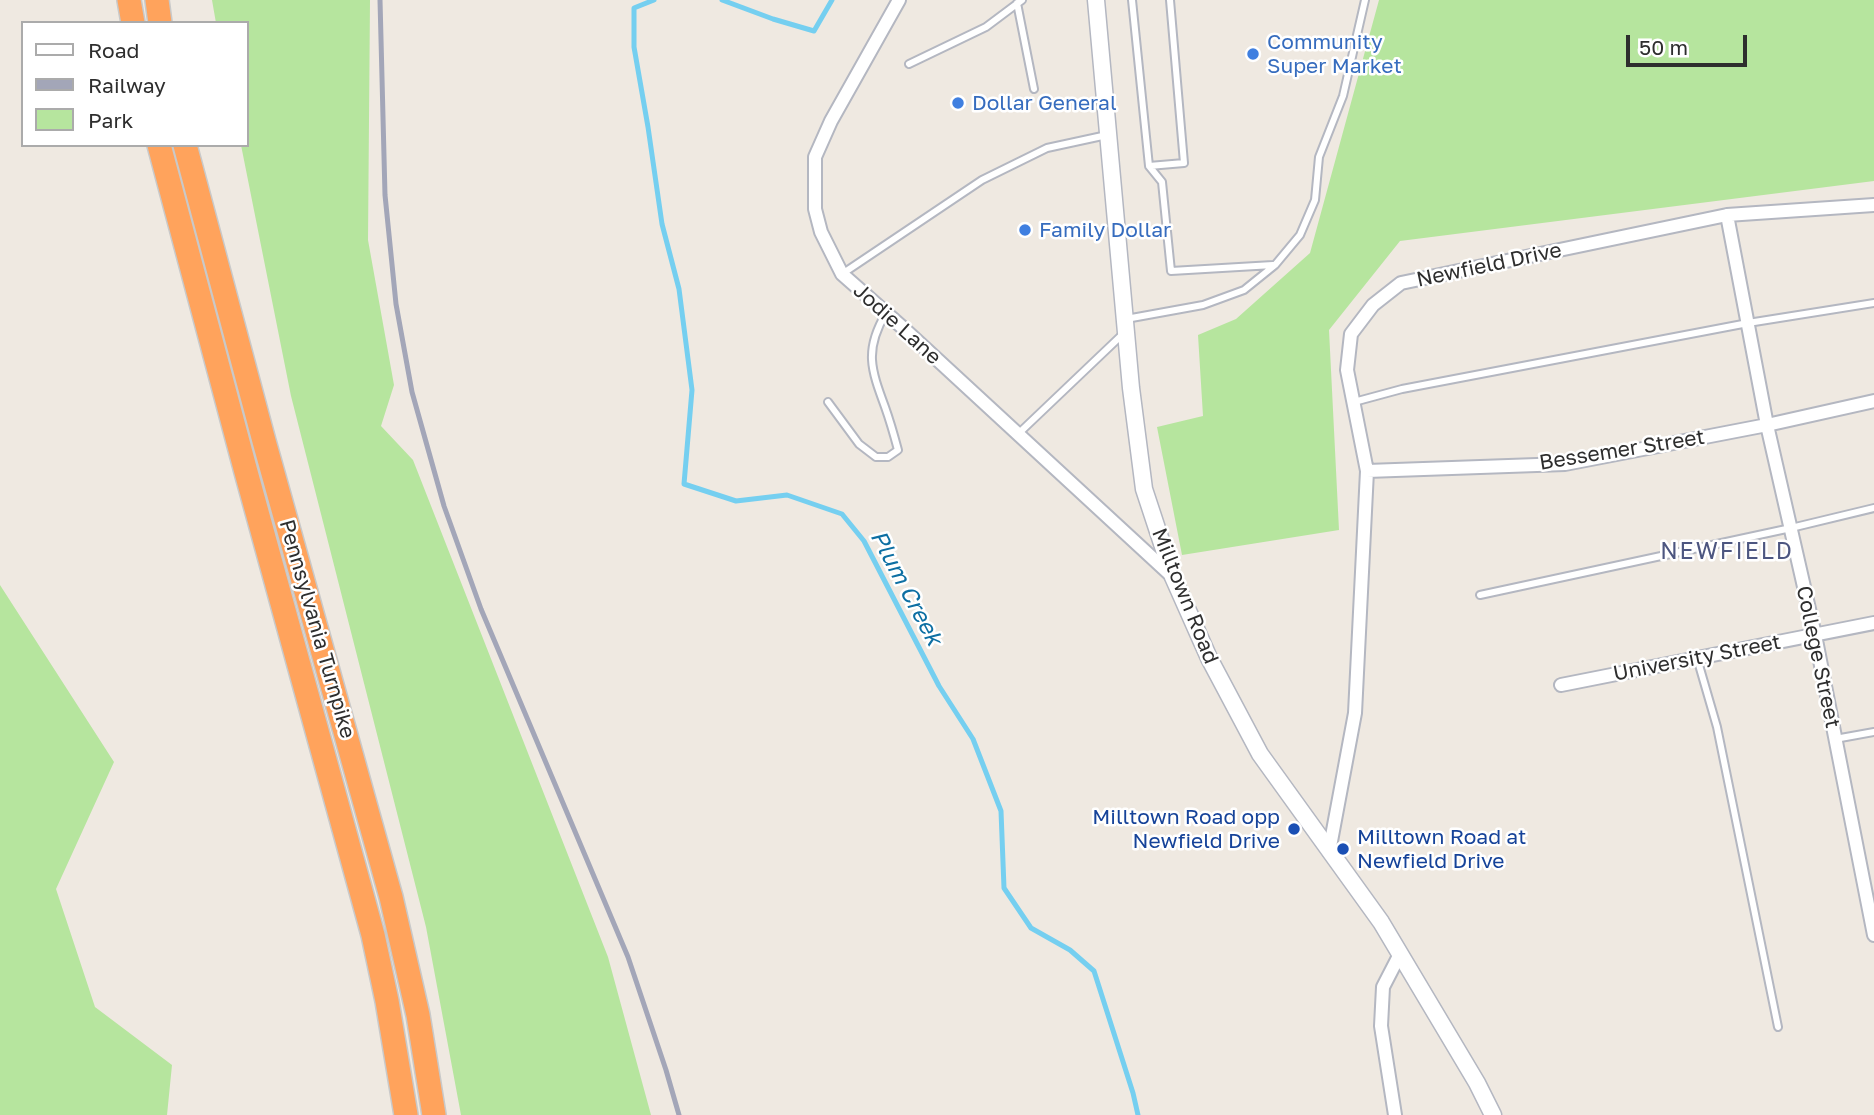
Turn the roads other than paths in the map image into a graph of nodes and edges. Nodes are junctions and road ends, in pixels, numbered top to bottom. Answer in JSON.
{"nodes":[{"id":1,"x":129,"y":0,"type":"edge"},
{"id":2,"x":156,"y":0,"type":"edge"},
{"id":3,"x":899,"y":0,"type":"edge"},
{"id":4,"x":1096,"y":0,"type":"edge"},
{"id":5,"x":1132,"y":0,"type":"edge"},
{"id":6,"x":1170,"y":0,"type":"edge"},
{"id":7,"x":1365,"y":0,"type":"edge"},
{"id":8,"x":1019,"y":2,"type":"edge"},
{"id":9,"x":133,"y":21,"type":"edge"},
{"id":10,"x":160,"y":21,"type":"edge"},
{"id":11,"x":909,"y":64,"type":"dead end"},
{"id":12,"x":1034,"y":89,"type":"dead end"},
{"id":13,"x":1107,"y":135,"type":"junction"},
{"id":14,"x":160,"y":147,"type":"edge"},
{"id":15,"x":186,"y":147,"type":"edge"},
{"id":16,"x":1149,"y":166,"type":"junction"},
{"id":17,"x":1874,"y":205,"type":"edge"},
{"id":18,"x":1727,"y":215,"type":"junction"},
{"id":19,"x":1275,"y":265,"type":"junction"},
{"id":20,"x":842,"y":274,"type":"junction"},
{"id":21,"x":1874,"y":303,"type":"edge"},
{"id":22,"x":886,"y":313,"type":"junction"},
{"id":23,"x":1748,"y":323,"type":"junction"},
{"id":24,"x":1125,"y":325,"type":"junction"},
{"id":25,"x":1874,"y":401,"type":"edge"},
{"id":26,"x":828,"y":402,"type":"dead end"},
{"id":27,"x":1354,"y":402,"type":"junction"},
{"id":28,"x":1768,"y":425,"type":"junction"},
{"id":29,"x":1018,"y":434,"type":"junction"},
{"id":30,"x":1367,"y":471,"type":"junction"},
{"id":31,"x":1874,"y":508,"type":"edge"},
{"id":32,"x":1791,"y":528,"type":"junction"},
{"id":33,"x":1173,"y":577,"type":"junction"},
{"id":34,"x":1480,"y":595,"type":"dead end"},
{"id":35,"x":1874,"y":623,"type":"edge"},
{"id":36,"x":1815,"y":635,"type":"junction"},
{"id":37,"x":1697,"y":658,"type":"junction"},
{"id":38,"x":1561,"y":685,"type":"dead end"},
{"id":39,"x":1874,"y":732,"type":"edge"},
{"id":40,"x":1835,"y":739,"type":"junction"},
{"id":41,"x":1329,"y":852,"type":"junction"},
{"id":42,"x":1874,"y":935,"type":"edge"},
{"id":43,"x":1400,"y":954,"type":"junction"},
{"id":44,"x":1777,"y":1027,"type":"dead end"},
{"id":45,"x":407,"y":1115,"type":"edge"},
{"id":46,"x":435,"y":1115,"type":"edge"},
{"id":47,"x":1395,"y":1115,"type":"edge"},
{"id":48,"x":1493,"y":1115,"type":"edge"}],
"edges":[{"from":1,"to":9,"type":"highway"},
{"from":2,"to":10,"type":"highway"},
{"from":3,"to":20,"type":"street","name":"Jodie Lane"},
{"from":4,"to":13,"type":"street","name":"Milltown Road"},
{"from":5,"to":16,"type":"lane"},
{"from":6,"to":16,"type":"lane"},
{"from":7,"to":19,"type":"lane"},
{"from":8,"to":11,"type":"lane"},
{"from":8,"to":12,"type":"lane"},
{"from":13,"to":20,"type":"lane"},
{"from":13,"to":24,"type":"street","name":"Milltown Road"},
{"from":14,"to":45,"type":"highway","name":"Pennsylvania Turnpike"},
{"from":15,"to":46,"type":"highway","name":"Pennsylvania Turnpike"},
{"from":16,"to":19,"type":"lane"},
{"from":17,"to":18,"type":"street","name":"Newfield Drive"},
{"from":18,"to":23,"type":"street","name":"College Street"},
{"from":18,"to":27,"type":"street","name":"Newfield Drive"},
{"from":19,"to":24,"type":"lane"},
{"from":20,"to":22,"type":"street","name":"Jodie Lane"},
{"from":21,"to":23,"type":"lane"},
{"from":22,"to":26,"type":"lane"},
{"from":22,"to":29,"type":"street","name":"Jodie Lane"},
{"from":23,"to":27,"type":"lane"},
{"from":23,"to":28,"type":"street","name":"College Street"},
{"from":24,"to":29,"type":"lane"},
{"from":24,"to":33,"type":"street","name":"Milltown Road"},
{"from":25,"to":28,"type":"street","name":"Bessemer Street"},
{"from":27,"to":30,"type":"street","name":"Newfield Drive"},
{"from":28,"to":30,"type":"street","name":"Bessemer Street"},
{"from":28,"to":32,"type":"street","name":"College Street"},
{"from":29,"to":33,"type":"street","name":"Jodie Lane"},
{"from":30,"to":41,"type":"street","name":"Newfield Drive"},
{"from":31,"to":32,"type":"lane"},
{"from":32,"to":34,"type":"lane"},
{"from":32,"to":36,"type":"street","name":"College Street"},
{"from":33,"to":41,"type":"street","name":"Milltown Road"},
{"from":35,"to":36,"type":"street","name":"University Street"},
{"from":36,"to":37,"type":"street","name":"University Street"},
{"from":36,"to":40,"type":"street","name":"College Street"},
{"from":37,"to":38,"type":"street","name":"University Street"},
{"from":37,"to":44,"type":"lane"},
{"from":39,"to":40,"type":"lane"},
{"from":40,"to":42,"type":"street","name":"College Street"},
{"from":41,"to":43,"type":"street","name":"Milltown Road"},
{"from":43,"to":47,"type":"street"},
{"from":43,"to":48,"type":"street","name":"Milltown Road"}]}
